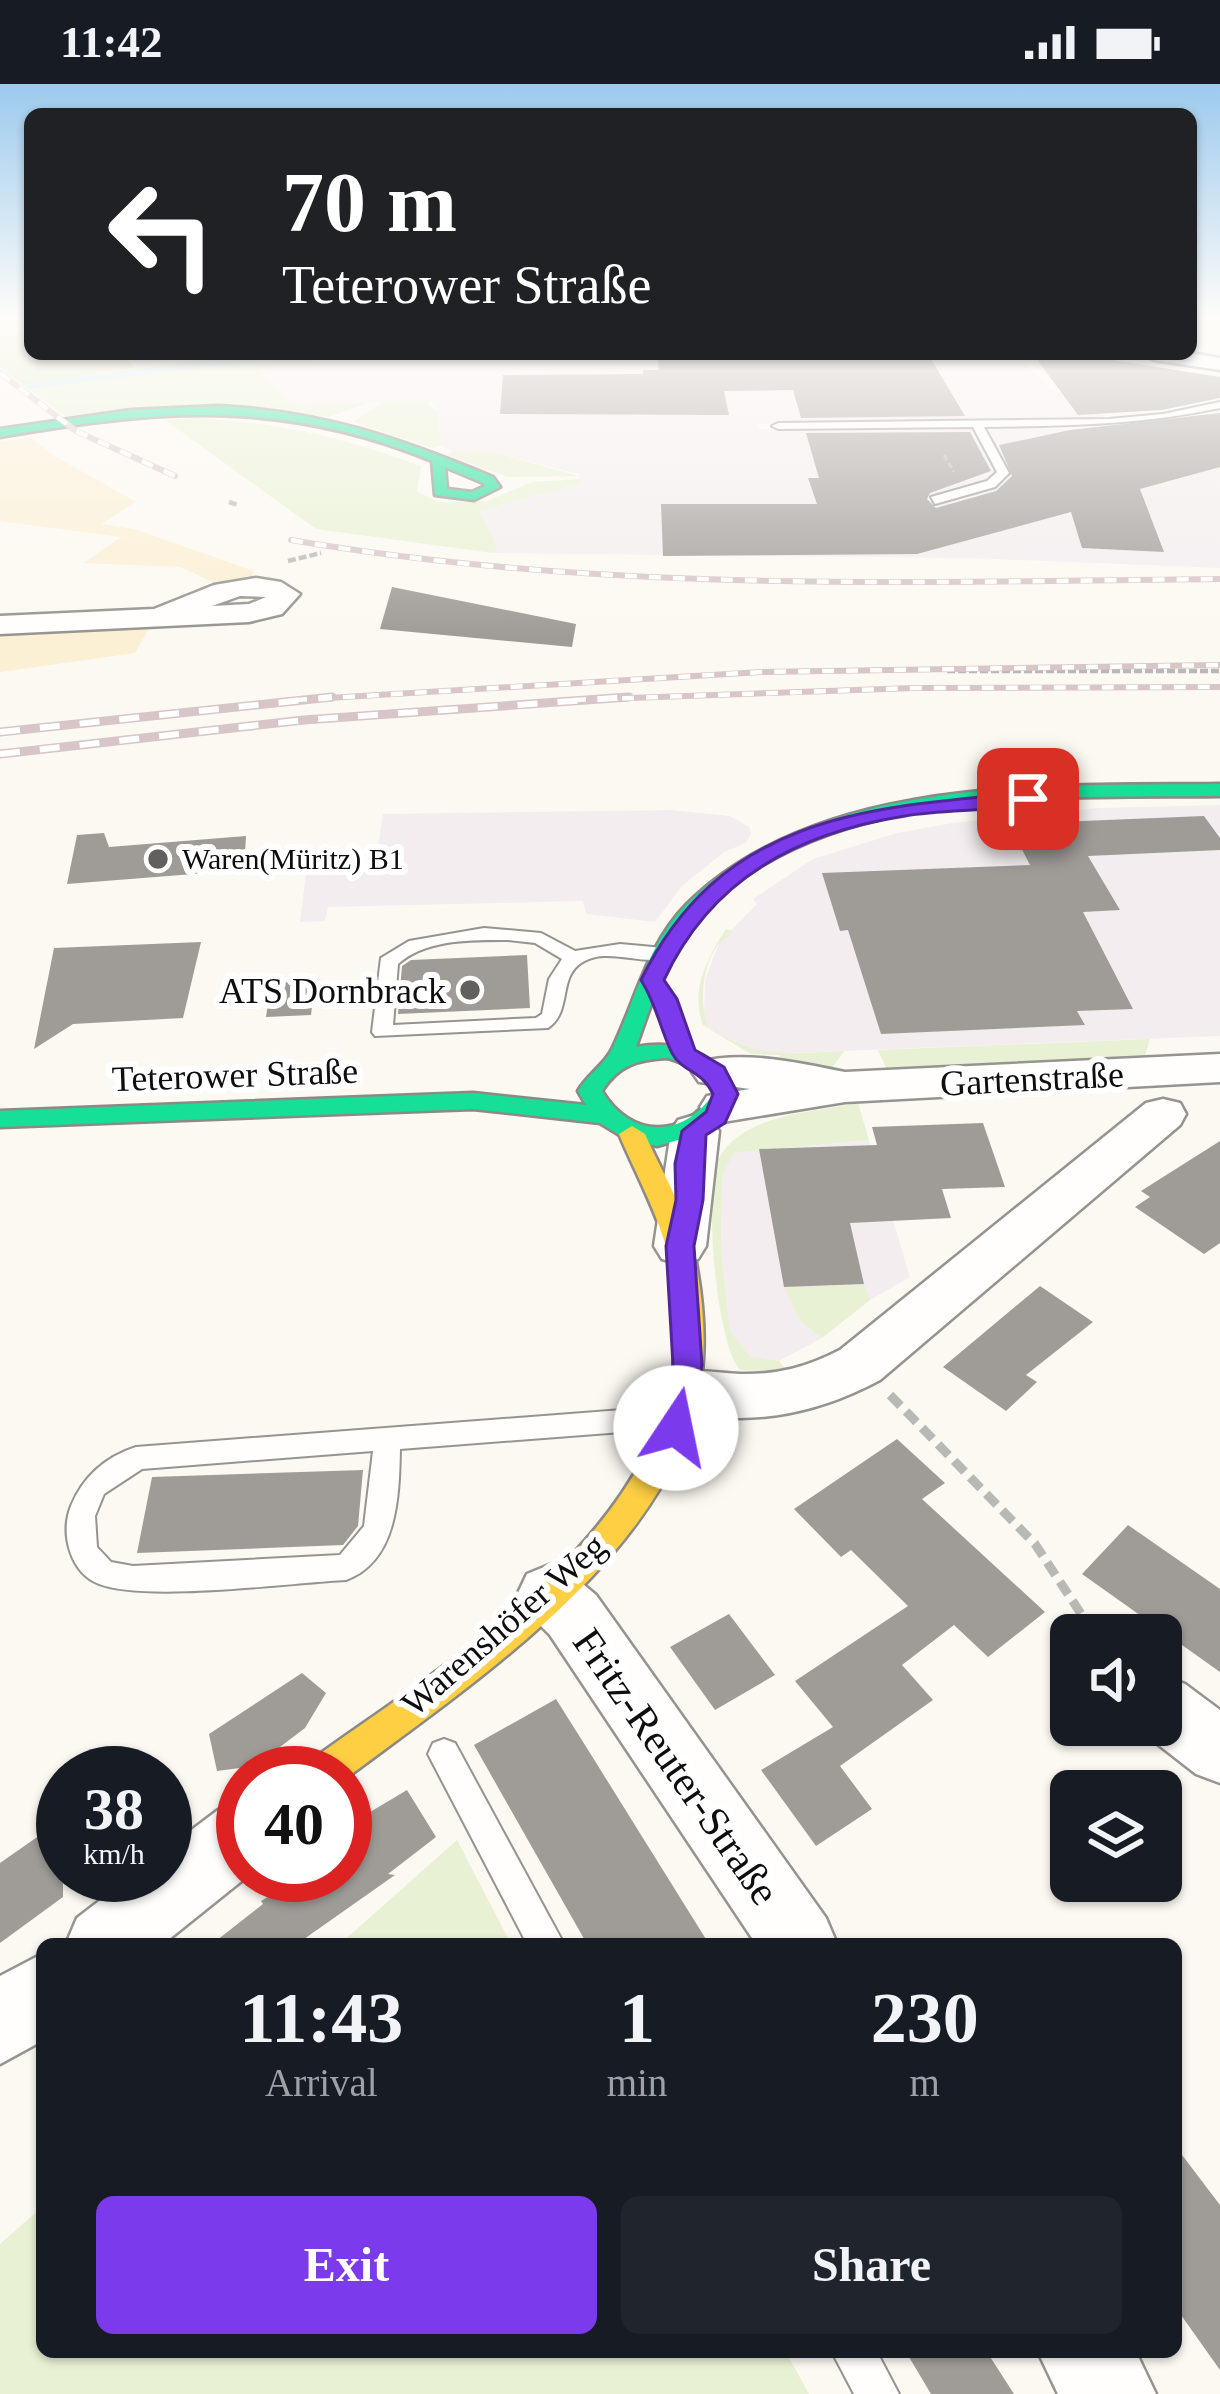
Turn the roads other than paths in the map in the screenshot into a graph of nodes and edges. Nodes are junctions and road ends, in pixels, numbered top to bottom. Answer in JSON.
{"nodes":[{"id":1,"x":50,"y":423,"type":"edge"},
{"id":2,"x":331,"y":423,"type":"edge"},
{"id":3,"x":1048,"y":423,"type":"edge"},
{"id":4,"x":977,"y":425,"type":"junction"},
{"id":5,"x":778,"y":426,"type":"dead end"},
{"id":6,"x":4,"y":428,"type":"edge"},
{"id":7,"x":438,"y":460,"type":"dead end"},
{"id":8,"x":935,"y":500,"type":"dead end"},
{"id":9,"x":164,"y":615,"type":"dead end"},
{"id":10,"x":0,"y":626,"type":"edge"},
{"id":11,"x":1220,"y":790,"type":"edge"},
{"id":12,"x":574,"y":959,"type":"junction"},
{"id":13,"x":658,"y":967,"type":"junction"},
{"id":14,"x":621,"y":1058,"type":"junction"},
{"id":15,"x":1220,"y":1068,"type":"edge"},
{"id":16,"x":595,"y":1077,"type":"junction"},
{"id":17,"x":704,"y":1091,"type":"junction"},
{"id":18,"x":473,"y":1101,"type":"junction"},
{"id":19,"x":1163,"y":1114,"type":"dead end"},
{"id":20,"x":600,"y":1115,"type":"junction"},
{"id":21,"x":0,"y":1119,"type":"edge"},
{"id":22,"x":632,"y":1134,"type":"junction"},
{"id":23,"x":680,"y":1246,"type":"junction"},
{"id":24,"x":680,"y":1410,"type":"junction"},
{"id":25,"x":387,"y":1438,"type":"junction"},
{"id":26,"x":549,"y":1593,"type":"junction"},
{"id":27,"x":1182,"y":1722,"type":"edge"},
{"id":28,"x":357,"y":1746,"type":"edge"},
{"id":29,"x":1220,"y":1751,"type":"edge"},
{"id":30,"x":444,"y":1754,"type":"dead end"},
{"id":31,"x":216,"y":1856,"type":"edge"},
{"id":32,"x":112,"y":1938,"type":"edge"},
{"id":33,"x":543,"y":1938,"type":"edge"},
{"id":34,"x":796,"y":1938,"type":"edge"},
{"id":35,"x":36,"y":1997,"type":"edge"},
{"id":36,"x":0,"y":2025,"type":"edge"},
{"id":37,"x":857,"y":2358,"type":"edge"},
{"id":38,"x":1086,"y":2358,"type":"edge"},
{"id":39,"x":878,"y":2394,"type":"edge"},
{"id":40,"x":1111,"y":2394,"type":"edge"}],
"edges":[{"from":1,"to":6,"type":"main road"},
{"from":2,"to":7,"type":"main road"},
{"from":3,"to":4,"type":"lane"},
{"from":4,"to":5,"type":"lane"},
{"from":4,"to":8,"type":"lane"},
{"from":9,"to":10,"type":"street"},
{"from":11,"to":13,"type":"main road"},
{"from":12,"to":12,"type":"lane"},
{"from":12,"to":13,"type":"lane"},
{"from":13,"to":14,"type":"main road"},
{"from":13,"to":17,"type":"main road"},
{"from":14,"to":16,"type":"main road","name":"Teterower Straße"},
{"from":14,"to":17,"type":"main road"},
{"from":15,"to":17,"type":"street","name":"Gartenstraße"},
{"from":16,"to":18,"type":"main road","name":"Teterower Straße"},
{"from":16,"to":20,"type":"main road"},
{"from":17,"to":22,"type":"main road"},
{"from":17,"to":23,"type":"street","name":"Warenshöfer Weg"},
{"from":18,"to":20,"type":"main road","name":"Teterower Straße"},
{"from":18,"to":21,"type":"main road","name":"Teterower Straße"},
{"from":19,"to":24,"type":"street"},
{"from":20,"to":22,"type":"main road","name":"Teterower Straße"},
{"from":22,"to":23,"type":"main road","name":"Warenshöfer Weg"},
{"from":23,"to":24,"type":"main road","name":"Warenshöfer Weg"},
{"from":24,"to":25,"type":"lane"},
{"from":24,"to":26,"type":"main road","name":"Warenshöfer Weg"},
{"from":25,"to":25,"type":"lane"},
{"from":26,"to":28,"type":"main road","name":"Warenshöfer Weg"},
{"from":26,"to":34,"type":"street","name":"Fritz-Reuter-Straße"},
{"from":27,"to":29,"type":"street"},
{"from":30,"to":33,"type":"lane"},
{"from":31,"to":32,"type":"street"},
{"from":35,"to":36,"type":"street"},
{"from":37,"to":39,"type":"lane"},
{"from":38,"to":40,"type":"street"}]}
